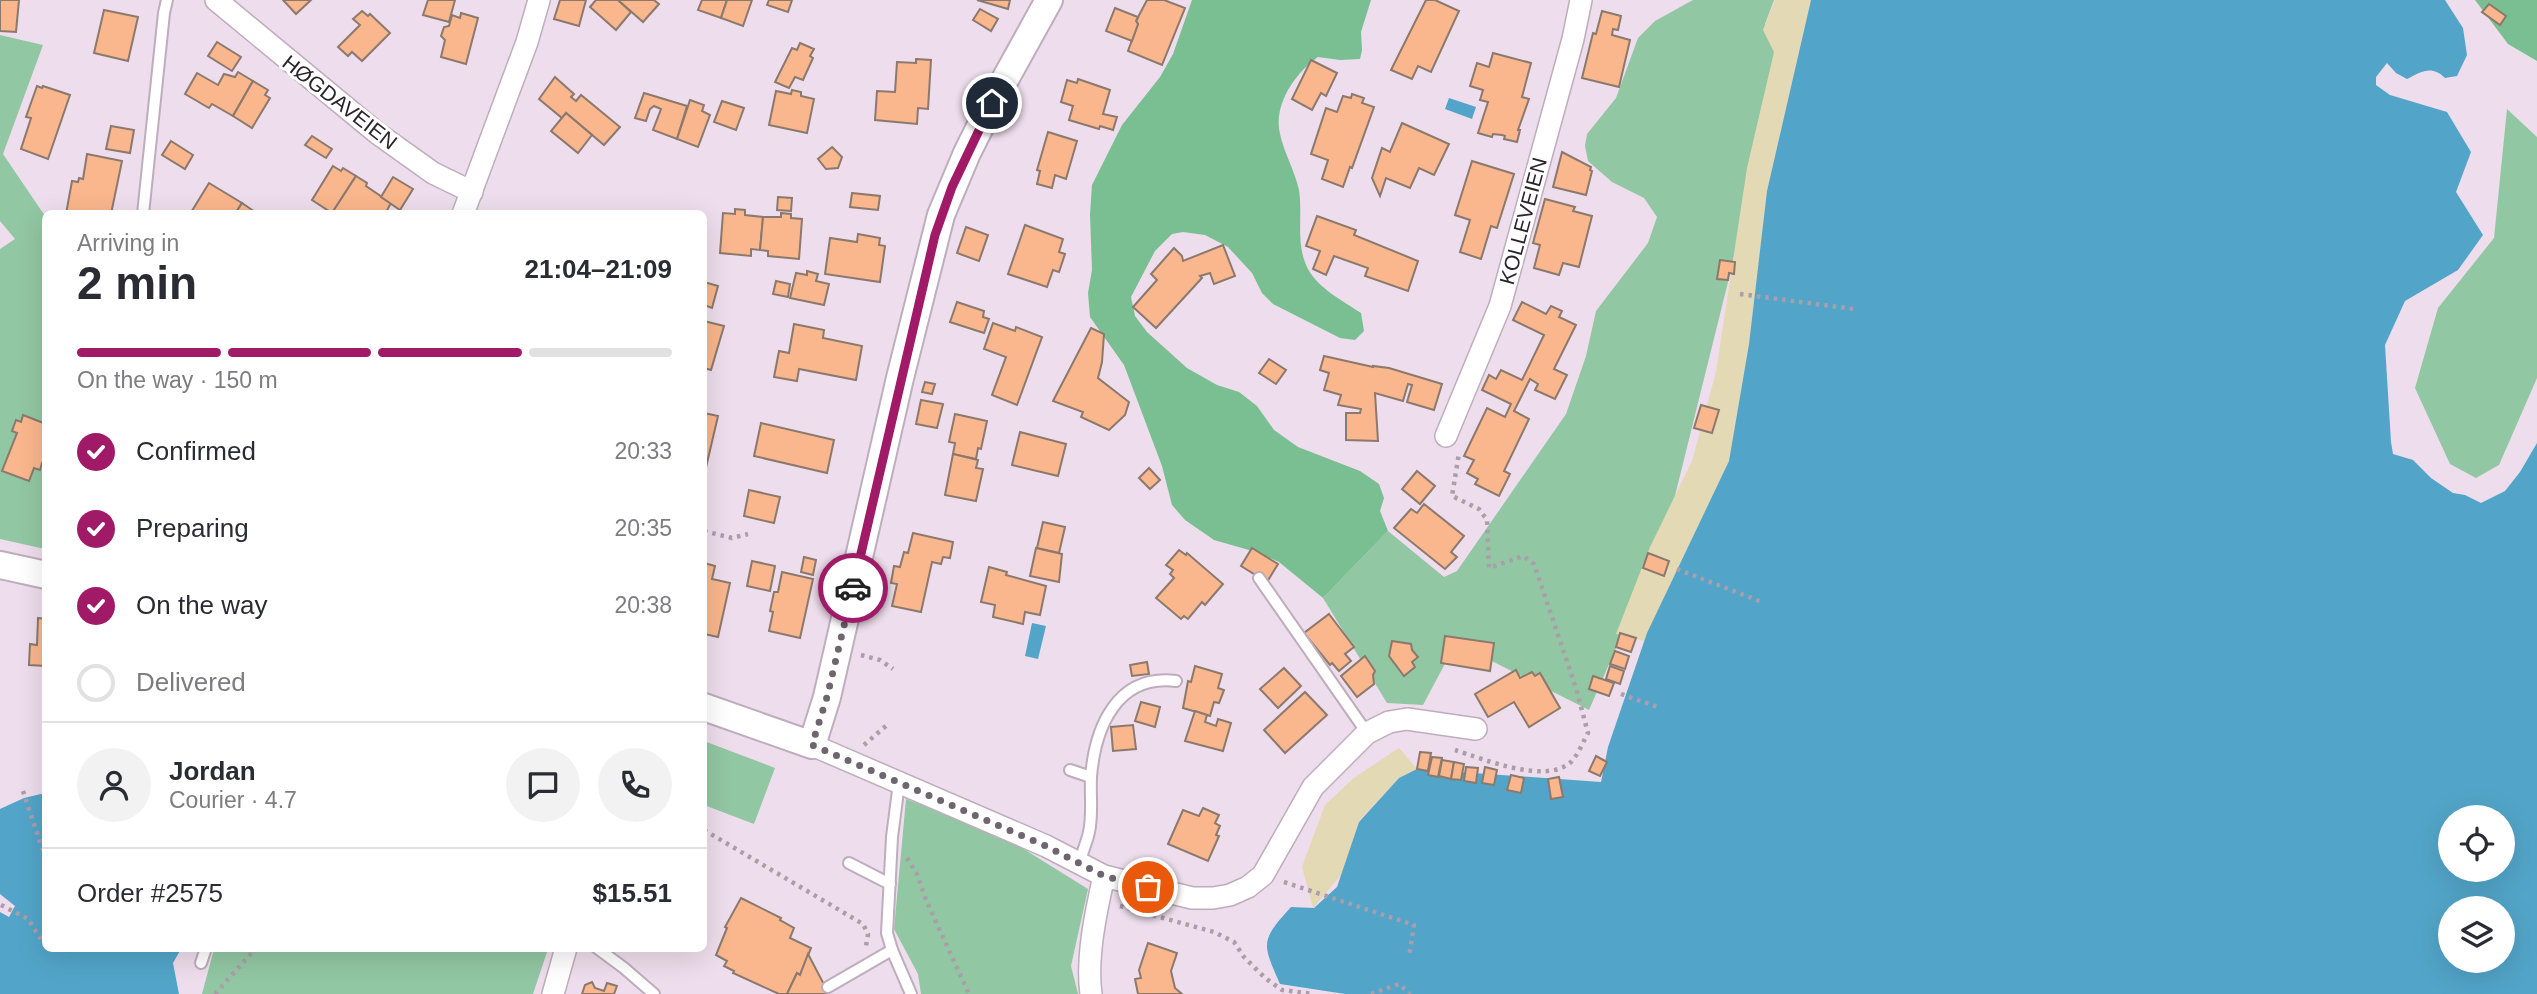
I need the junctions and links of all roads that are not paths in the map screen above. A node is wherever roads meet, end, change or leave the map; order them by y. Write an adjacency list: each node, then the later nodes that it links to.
1 (167, 0): 7 (lane)
2 (216, 0): 6 (street, HØGDAVEIEN)
3 (539, 0): 6 (street)
4 (1049, 0): 17 (street)
5 (1581, 0): 9 (street, KOLLEVEIEN)
6 (472, 192): 8 (street)
7 (142, 210)
8 (465, 210)
9 (1446, 436)
10 (0, 565): 11 (street)
11 (42, 574)
12 (1259, 578): 16 (lane)
13 (1176, 681): 19 (lane)
14 (707, 707): 17 (street)
15 (1476, 729): 16 (street)
16 (1367, 733): 23 (street)
17 (812, 745): 20 (street)
18 (1070, 771): 19 (lane)
19 (1091, 777): 22 (lane)
20 (899, 783): 22 (street); 24 (lane)
21 (849, 863): 24 (lane)
22 (1079, 863): 23 (street)
23 (1104, 876): 34 (street)
24 (890, 884): 25 (lane)
25 (892, 950): 30 (lane); 33 (lane)
26 (205, 952): 29 (lane)
27 (565, 952): 31 (street)
28 (602, 952): 32 (lane)
29 (201, 963)
30 (828, 987)
31 (553, 994)
32 (654, 994)
33 (911, 994)
34 (1091, 994)

